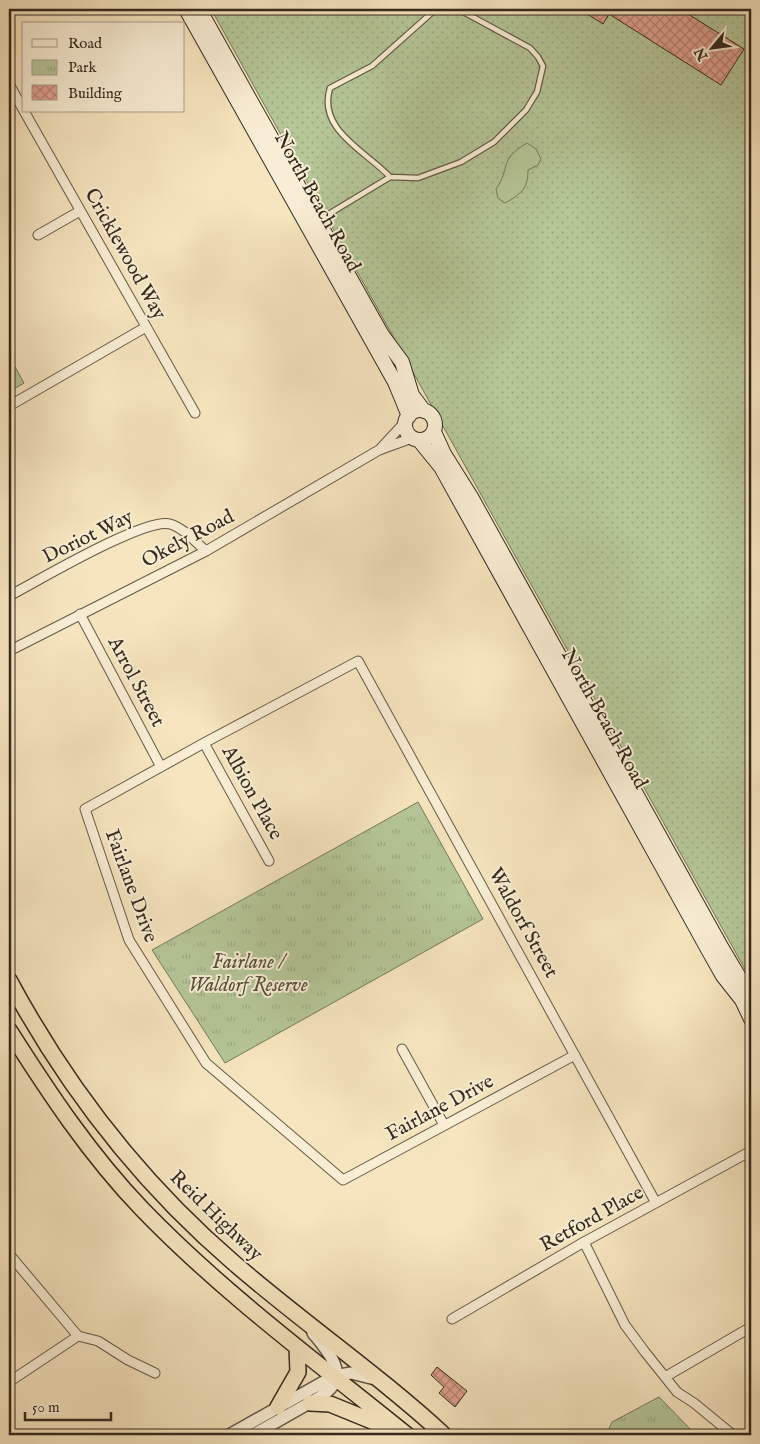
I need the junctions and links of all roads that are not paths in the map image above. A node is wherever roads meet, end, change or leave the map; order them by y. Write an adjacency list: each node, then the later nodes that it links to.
1 (186, 9): 16 (main road, North Beach Road)
2 (200, 9): 10 (main road, North Beach Road)
3 (436, 9): 8 (lane)
4 (458, 9): 8 (lane)
5 (9, 84): 6 (street, Cricklewood Way)
6 (22, 107)
7 (25, 112): 9 (street, Cricklewood Way)
8 (390, 177): 10 (lane)
9 (80, 211): 11 (street); 12 (street, Cricklewood Way)
10 (318, 220): 14 (main road, North Beach Road)
11 (38, 235)
12 (146, 327): 13 (street); 15 (street, Cricklewood Way)
13 (9, 406)
14 (424, 411): 16 (main road); 17 (main road)
15 (195, 413)
16 (408, 418): 18 (main road); 19 (street, Okely Road)
17 (434, 432): 18 (main road); 29 (main road, North Beach Road)
18 (416, 439): 19 (street, Okely Road); 30 (main road, North Beach Road)
19 (379, 450): 20 (street, Okely Road)
20 (206, 552): 21 (street, Doriot Way); 22 (street, Okely Road)
21 (9, 596)
22 (80, 614): 23 (street, Okely Road); 26 (street, Arrol Street)
23 (9, 651)
24 (358, 661): 25 (street, Fairlane Drive); 33 (street, Waldorf Street)
25 (204, 743): 26 (street, Fairlane Drive); 27 (street, Albion Place)
26 (161, 766): 34 (street, Fairlane Drive)
27 (269, 861)
28 (9, 980): 40 (highway, Reid Highway)
29 (751, 997)
30 (751, 1019)
31 (9, 1030): 43 (highway)
32 (402, 1049): 34 (street)
33 (575, 1055): 34 (street, Fairlane Drive); 36 (street, Waldorf Street)
34 (444, 1125)
35 (751, 1151): 36 (street, Retford Place)
36 (656, 1202): 37 (street, Retford Place)
37 (584, 1242): 39 (street, Retford Place); 45 (street)
38 (9, 1254): 42 (street)
39 (452, 1319)
40 (305, 1322): 46 (street); 47 (highway, Reid Highway)
41 (751, 1327): 45 (street)
42 (78, 1336): 44 (street); 48 (street)
43 (297, 1347): 46 (highway); 50 (highway)
44 (155, 1373)
45 (665, 1377): 55 (street)
46 (332, 1378): 47 (street); 49 (street); 50 (street); 53 (highway)
47 (378, 1380): 54 (highway, Reid Highway)
48 (9, 1382)
49 (310, 1403): 52 (street); 53 (highway)
50 (278, 1407): 51 (street)
51 (229, 1435)
52 (253, 1435)
53 (407, 1435)
54 (444, 1435)
55 (734, 1435)

